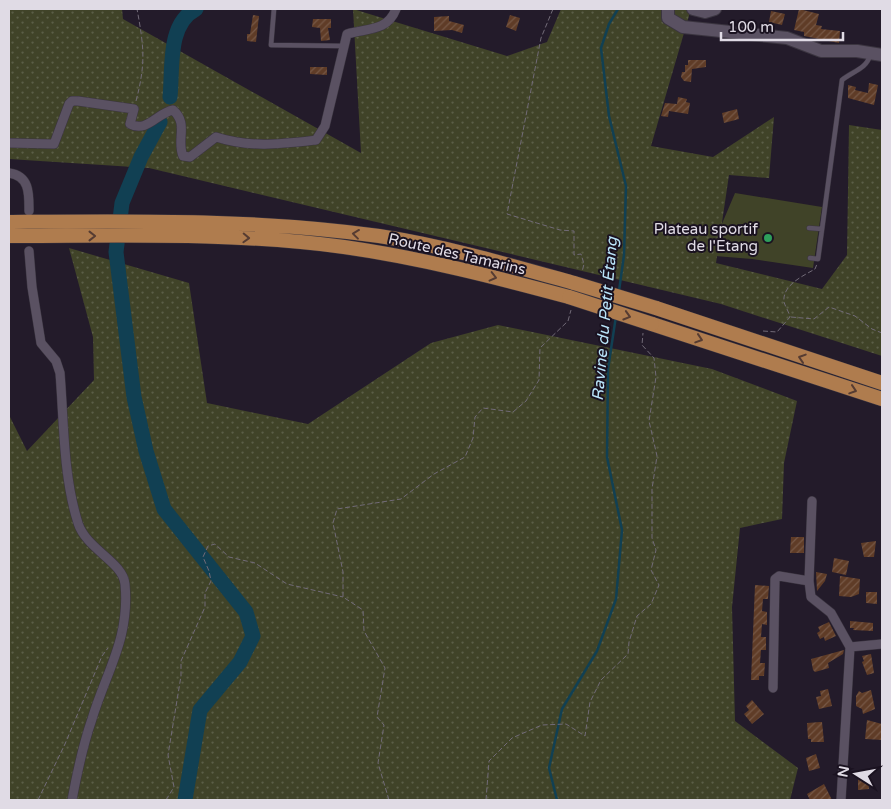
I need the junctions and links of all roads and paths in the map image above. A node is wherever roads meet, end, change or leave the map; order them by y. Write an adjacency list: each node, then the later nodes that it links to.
1 (136, 9): 10 (path)
2 (274, 9): 8 (lane)
3 (396, 9): 8 (street)
4 (553, 9): 22 (path)
5 (666, 9): 9 (main road)
6 (693, 9): 7 (main road)
7 (715, 9)
8 (344, 46): 10 (street)
9 (876, 54): 17 (lane)
10 (134, 109): 11 (street)
11 (9, 143)
12 (9, 173): 13 (street)
13 (29, 211)
14 (9, 222): 16 (highway, Route des Tamarins)
15 (809, 228): 17 (lane)
16 (44, 229): 18 (highway, Route des Tamarins); 22 (highway, Route des Tamarins, one-way to 16); 23 (highway, Route des Tamarins, one-way to 23)
17 (822, 229): 21 (lane)
18 (9, 236)
19 (29, 251): 33 (street)
20 (810, 258): 21 (lane)
21 (818, 259): 24 (path)
22 (578, 278): 28 (highway, Route des Tamarins, one-way to 22, bridge)
23 (571, 300): 25 (highway, Route des Tamarins, one-way to 25, bridge); 32 (path)
24 (790, 317): 26 (path); 27 (path)
25 (649, 324): 29 (highway, Route des Tamarins, one-way to 29); 41 (path)
26 (759, 331)
27 (882, 332)
28 (882, 383)
29 (882, 399)
30 (812, 501): 31 (street)
31 (808, 581): 35 (street); 36 (street)
32 (344, 597): 39 (path); 40 (path)
33 (123, 638): 37 (path); 38 (street)
34 (882, 644): 35 (street)
35 (850, 647): 42 (street)
36 (773, 688)
37 (38, 800)
38 (72, 800)
39 (166, 800)
40 (389, 800)
41 (486, 800)
42 (841, 800)

